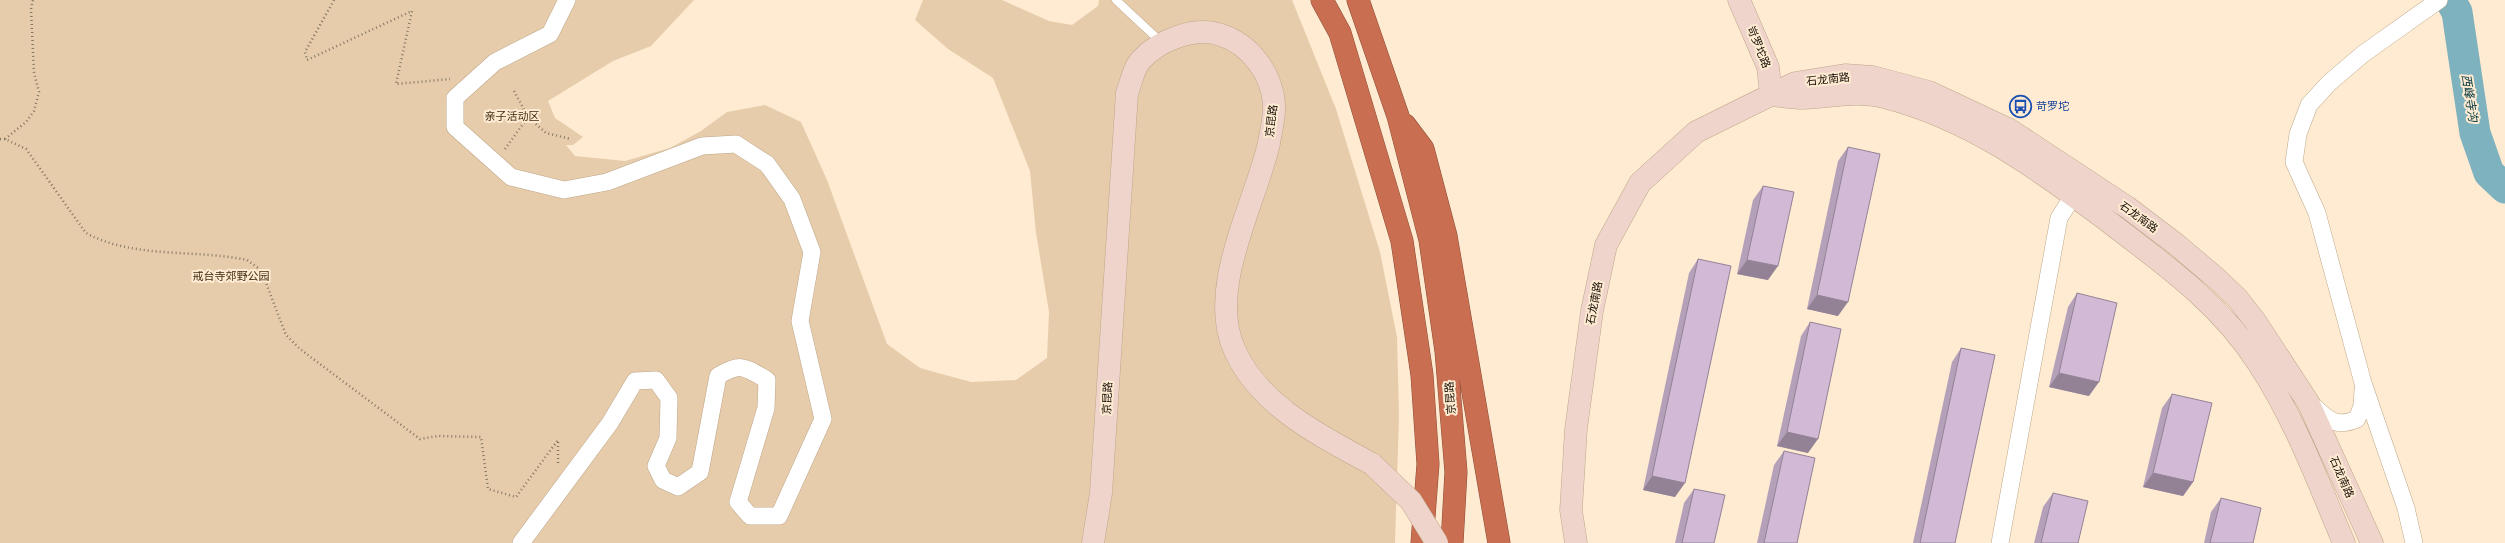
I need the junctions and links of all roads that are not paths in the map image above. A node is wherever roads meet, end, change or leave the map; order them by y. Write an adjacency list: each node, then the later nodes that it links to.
1 (566, 0): 13 (street)
2 (1116, 0): 7 (lane)
3 (1322, 0): 15 (highway)
4 (1358, 0): 9 (highway, 京昆路)
5 (1739, 0): 8 (main road, 岢罗坨路)
6 (2438, 0): 11 (street)
7 (1161, 42): 14 (main road, 京昆路); 16 (main road, 京昆路, bridge)
8 (1771, 95): 10 (main road, 石龙南路); 19 (main road, 石龙南路)
9 (1398, 116): 17 (highway, 京昆路); 18 (highway)
10 (2080, 187): 12 (main road, 石龙南路); 20 (street); 21 (main road, 石龙南路)
11 (2363, 383): 12 (street); 23 (street)
12 (2308, 402): 22 (main road, 石龙南路)
13 (521, 543)
14 (1092, 543)
15 (1422, 543)
16 (1437, 543)
17 (1452, 543)
18 (1499, 543)
19 (1576, 543)
20 (2000, 543)
21 (2344, 543)
22 (2372, 543)
23 (2414, 543)

